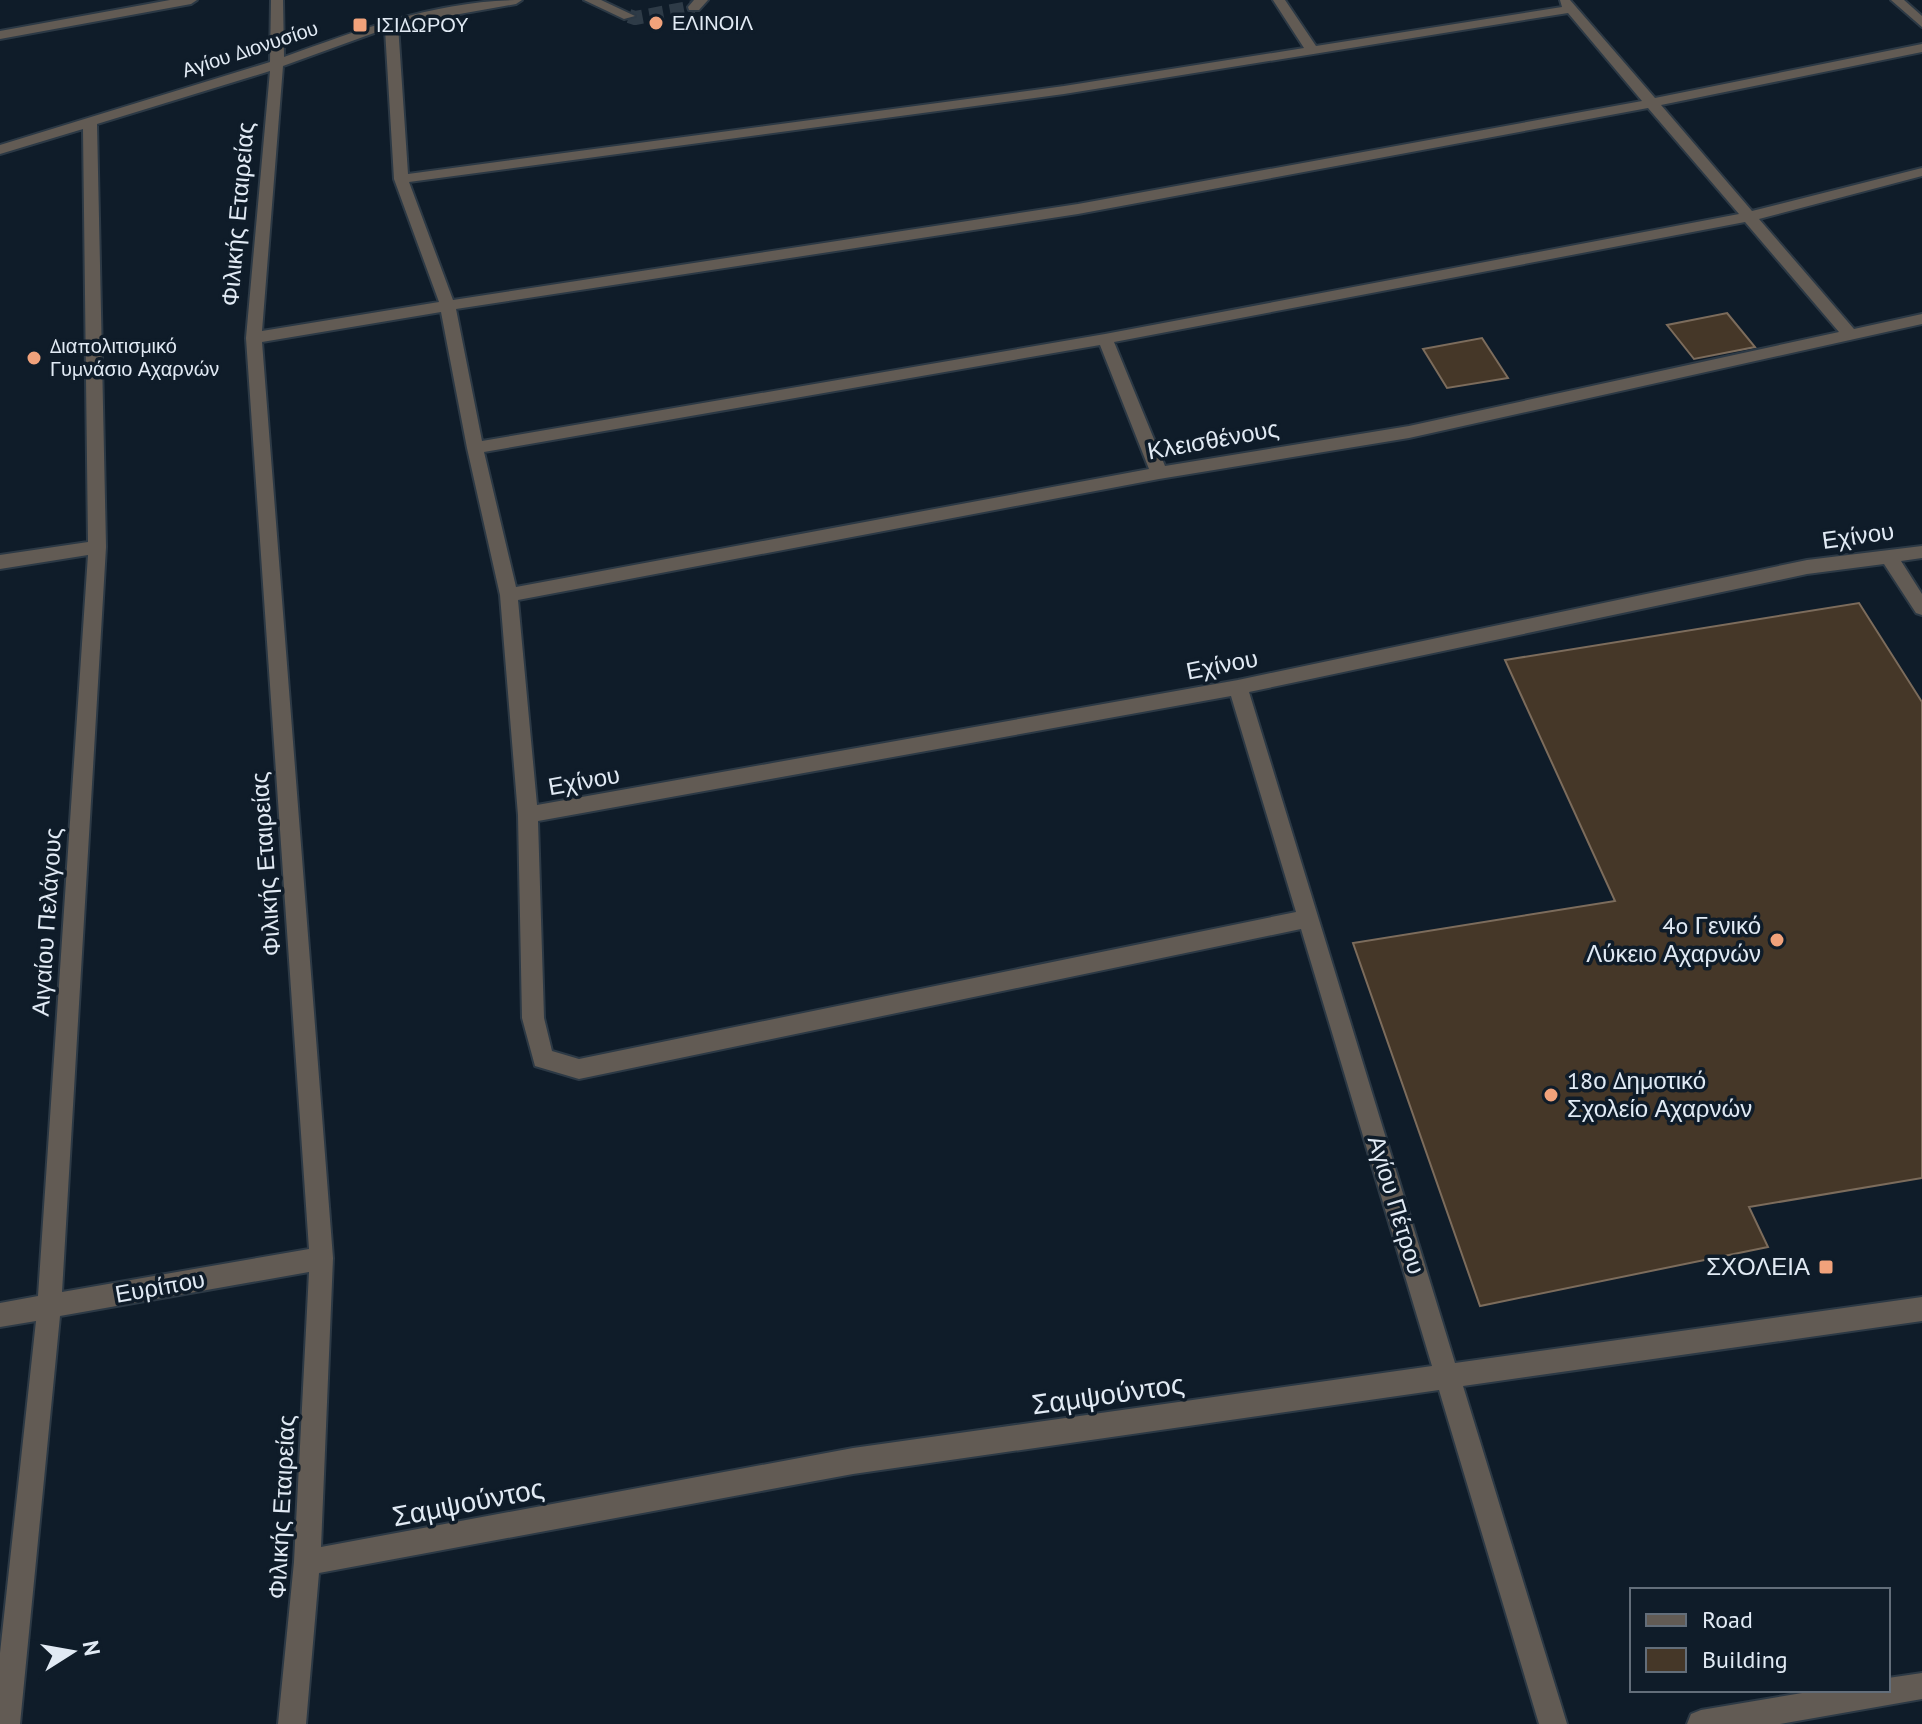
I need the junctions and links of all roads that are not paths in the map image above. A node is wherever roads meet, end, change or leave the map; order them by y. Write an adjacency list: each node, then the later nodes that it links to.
1 (191, 0): 11 (street)
2 (277, 0): 14 (street, Φιλικής Εταιρείας)
3 (516, 0): 9 (street, Αγίου Διονυσίου)
4 (590, 0): 8 (street)
5 (1279, 0): 13 (street)
6 (1897, 0): 10 (street)
7 (1568, 5): 13 (street); 15 (street)
8 (629, 16)
9 (391, 22): 14 (street, Αγίου Διονυσίου); 19 (street)
10 (1922, 23)
11 (0, 35)
12 (1922, 48): 15 (street)
13 (1312, 50): 19 (street)
14 (277, 64): 16 (street, Αγίου Διονυσίου); 24 (street, Φιλικής Εταιρείας)
15 (1652, 104): 20 (street); 21 (street)
16 (90, 120): 17 (street, Αγίου Διονυσίου); 28 (street, Αιγαίου Πελάγους)
17 (0, 150)
18 (1922, 172): 20 (street)
19 (401, 179): 21 (street)
20 (1747, 217): 23 (street); 25 (street)
21 (447, 303): 24 (street); 26 (street)
22 (1922, 319): 23 (street, Κλεισθένους)
23 (1851, 336): 27 (street, Κλεισθένους)
24 (254, 338): 37 (street, Φιλικής Εταιρείας)
25 (1105, 339): 26 (street); 27 (street)
26 (475, 448): 32 (street)
27 (1159, 473): 32 (street, Κλεισθένους)
28 (97, 547): 31 (street); 38 (street, Αιγαίου Πελάγους)
29 (1922, 552): 30 (street, Εχίνου)
30 (1888, 556): 33 (street); 34 (street, Εχίνου)
31 (0, 562)
32 (509, 595): 35 (street)
33 (1922, 608)
34 (1238, 687): 35 (street, Εχίνου); 36 (street, Αγίου Πέτρου)
35 (528, 815): 36 (street)
36 (1308, 919): 41 (street, Αγίου Πέτρου)
37 (321, 1258): 38 (street, Ευρίπου); 42 (street, Φιλικής Εταιρείας)
38 (49, 1306): 40 (street, Ευρίπου); 46 (street, Αιγαίου Πελάγους)
39 (1922, 1309): 41 (street, Σαμψούντος)
40 (0, 1315)
41 (1447, 1376): 42 (street, Σαμψούντος); 48 (street, Αγίου Πέτρου)
42 (307, 1562): 47 (street, Φιλικής Εταιρείας)
43 (1922, 1686): 45 (street)
44 (1887, 1692): 49 (street)
45 (1890, 1692)
46 (6, 1724)
47 (292, 1724)
48 (1553, 1724)
49 (1701, 1724)

